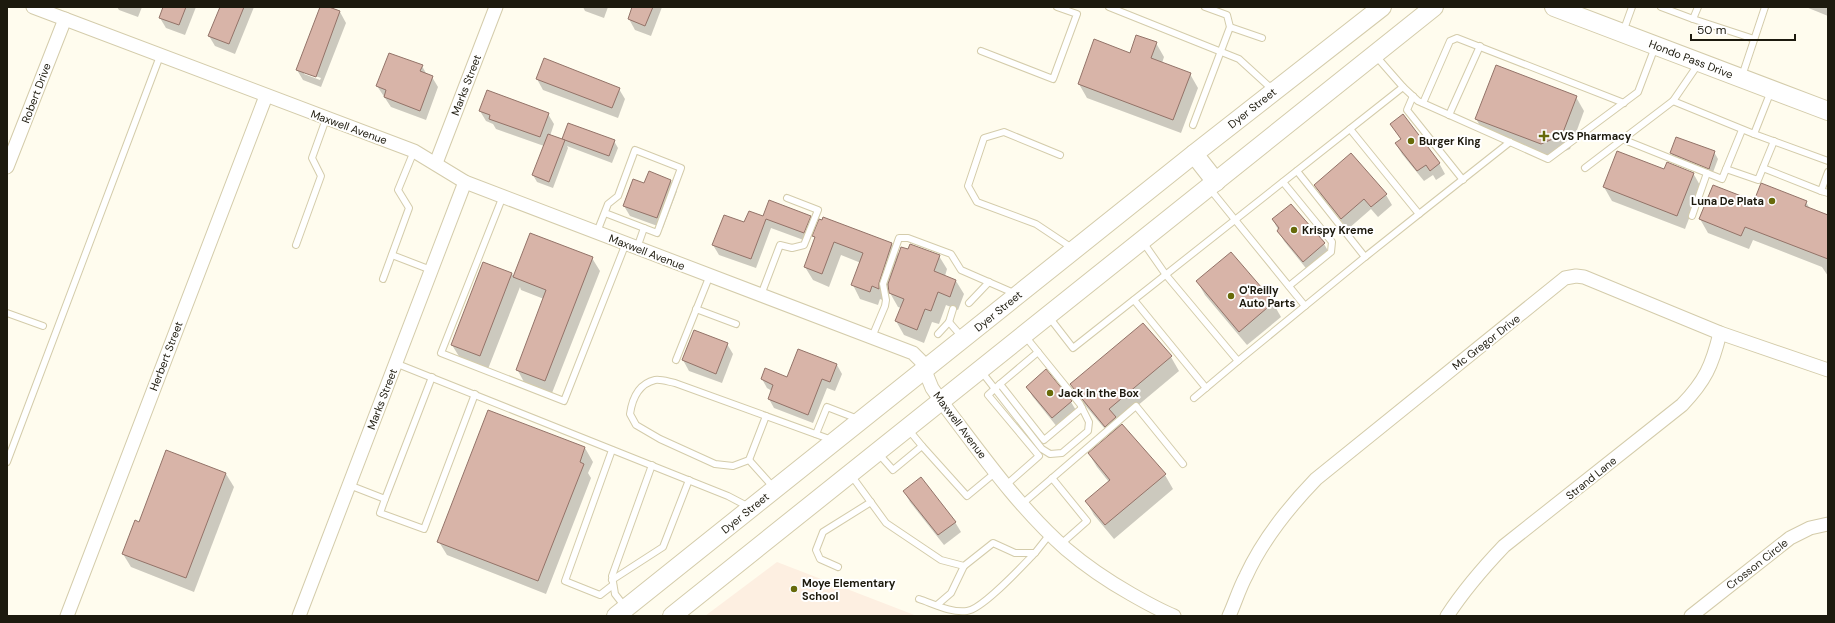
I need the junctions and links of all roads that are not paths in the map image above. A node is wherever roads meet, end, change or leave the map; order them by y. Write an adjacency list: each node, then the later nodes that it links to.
1 (33, 7): 13 (street, Maxwell Avenue)
2 (496, 7): 49 (street, Marks Street)
3 (1057, 7): 21 (lane)
4 (1109, 7): 22 (lane)
5 (1205, 7): 15 (lane)
6 (1382, 7): 29 (main road, Dyer Street)
7 (1434, 7): 23 (main road)
8 (1632, 7): 16 (lane)
9 (1661, 7): 14 (lane)
10 (1698, 7): 14 (lane)
11 (1765, 7): 18 (lane)
12 (1561, 8): 16 (main road, Hondo Pass Drive)
13 (65, 19): 24 (street, Maxwell Avenue); 50 (street, Robert Drive)
14 (1693, 19): 18 (lane)
15 (1230, 27): 17 (lane); 22 (lane)
16 (1622, 33): 20 (main road, Hondo Pass Drive)
17 (1262, 38)
18 (1754, 39): 26 (lane)
19 (1480, 46): 33 (lane); 34 (lane); 36 (lane)
20 (1656, 46): 25 (main road, Hondo Pass Drive); 34 (lane)
21 (981, 51)
22 (1221, 51): 29 (lane); 38 (lane)
23 (1375, 55): 27 (lane); 60 (main road)
24 (160, 56): 30 (street, Maxwell Avenue); 124 (lane)
25 (1700, 62): 26 (main road, Hondo Pass Drive); 32 (lane)
26 (1741, 78): 28 (main road, Hondo Pass Drive)
27 (1403, 87): 31 (lane); 39 (lane)
28 (1772, 89): 35 (main road, Hondo Pass Drive); 41 (lane)
29 (1274, 91): 46 (main road, Dyer Street)
30 (266, 96): 37 (street, Maxwell Avenue); 148 (street, Herbert Street)
31 (1413, 96): 33 (lane); 57 (lane)
32 (1673, 101): 40 (lane); 42 (lane)
33 (1423, 103): 36 (lane)
34 (1624, 103): 44 (lane)
35 (1828, 110)
36 (1449, 115): 44 (lane)
37 (326, 119): 45 (street, Maxwell Avenue); 72 (lane)
38 (1193, 125)
39 (1350, 129): 54 (lane); 66 (lane)
40 (1742, 130): 41 (lane); 53 (lane)
41 (1754, 134): 43 (lane)
42 (1622, 139): 51 (lane); 56 (lane)
43 (1774, 141): 48 (lane); 52 (lane)
44 (1510, 142): 57 (lane)
45 (414, 151): 49 (street, Maxwell Avenue); 75 (lane)
46 (1194, 154): 60 (main road); 74 (main road, Dyer Street)
47 (1060, 155): 74 (lane)
48 (1828, 161)
49 (436, 163): 58 (street, Maxwell Avenue)
50 (7, 167)
51 (1585, 168)
52 (1763, 168): 53 (lane); 61 (lane)
53 (1726, 169): 56 (lane)
54 (1297, 171): 59 (lane); 76 (lane)
55 (1828, 172): 61 (lane)
56 (1707, 173): 67 (lane)
57 (1463, 180): 66 (lane)
58 (466, 182): 63 (street, Maxwell Avenue); 77 (street, Marks Street)
59 (1283, 182): 68 (lane); 82 (lane)
60 (1213, 185): 68 (lane); 71 (main road)
61 (1821, 191): 62 (lane)
62 (1828, 193)
63 (502, 196): 70 (street, Maxwell Avenue); 73 (lane)
64 (787, 198): 83 (lane)
65 (604, 212): 69 (lane); 69 (lane); 70 (lane)
66 (1420, 214): 76 (lane)
67 (1692, 216)
68 (1236, 220): 79 (lane); 82 (lane)
69 (644, 228): 73 (lane)
70 (597, 232): 73 (street, Maxwell Avenue)
71 (1142, 241): 79 (lane); 91 (main road)
72 (296, 245)
73 (631, 245): 78 (street, Maxwell Avenue)
74 (1075, 250): 84 (main road, Dyer Street)
75 (392, 255): 77 (lane); 80 (lane)
76 (1365, 257): 87 (lane)
77 (431, 270): 103 (street, Marks Street)
78 (710, 275): 83 (street, Maxwell Avenue); 88 (lane)
79 (1166, 275): 85 (lane); 102 (lane)
80 (383, 279)
81 (989, 282): 84 (lane); 86 (lane); 98 (lane)
82 (1289, 286): 87 (lane)
83 (761, 295): 98 (street, Maxwell Avenue)
84 (1018, 295): 99 (main road, Dyer Street)
85 (1134, 300): 91 (lane); 109 (lane)
86 (969, 303)
87 (1305, 306): 102 (lane)
88 (696, 309): 93 (lane); 101 (lane)
89 (953, 309): 92 (lane)
90 (7, 313): 94 (lane)
91 (1048, 316): 97 (main road)
92 (949, 322): 96 (lane); 99 (lane)
93 (736, 324)
94 (43, 326)
95 (1720, 333): 106 (street, Mc Gregor Drive); 152 (street, Mc Gregor Drive); 153 (street, Strand Lane)
96 (938, 334)
97 (1024, 335): 100 (lane); 105 (main road)
98 (872, 337): 104 (street, Maxwell Avenue)
99 (963, 338): 104 (main road, Dyer Street)
100 (1038, 352): 108 (lane); 114 (lane)
101 (676, 360)
102 (1238, 360): 109 (lane)
103 (396, 363): 107 (lane); 131 (street, Marks Street)
104 (926, 369): 113 (street, Maxwell Avenue); 116 (main road, Dyer Street)
105 (980, 370): 110 (lane); 113 (main road)
106 (1828, 370)
107 (432, 377): 111 (lane); 134 (lane)
108 (1000, 384): 110 (lane); 114 (lane)
109 (1206, 388): 112 (lane)
110 (995, 389): 114 (lane); 132 (lane)
111 (475, 394): 121 (lane); 134 (lane)
112 (1194, 398)
113 (941, 401): 117 (main road); 127 (street, Maxwell Avenue)
114 (1082, 408)
115 (766, 416): 118 (lane); 123 (lane); 123 (lane)
116 (861, 420): 118 (lane); 119 (main road, Dyer Street)
117 (907, 428): 120 (lane); 122 (main road)
118 (816, 434): 119 (lane)
119 (835, 441): 133 (main road, Dyer Street)
120 (922, 446): 122 (lane); 127 (lane)
121 (612, 450): 126 (lane); 144 (lane)
122 (877, 452): 128 (main road)
123 (749, 460): 133 (lane)
124 (7, 462)
125 (1183, 464): 129 (lane)
126 (652, 465): 130 (lane); 144 (lane)
127 (996, 472): 132 (street, Maxwell Avenue)
128 (850, 474): 135 (lane); 150 (main road)
129 (1052, 478): 136 (lane); 140 (lane)
130 (689, 480): 137 (lane); 144 (lane)
131 (349, 485): 134 (lane); 149 (street, Marks Street)
132 (1006, 485): 136 (street, Maxwell Avenue)
133 (775, 489): 137 (main road, Dyer Street)
134 (385, 499)
135 (870, 502): 142 (lane); 143 (lane)
136 (1022, 504): 139 (street, Maxwell Avenue)
137 (751, 508): 147 (main road, Dyer Street)
138 (1828, 524): 154 (street, Crosson Circle)
139 (1051, 533): 140 (street, Maxwell Avenue); 141 (lane)
140 (1061, 544): 151 (street, Maxwell Avenue)
141 (1035, 553): 142 (lane); 146 (lane)
142 (964, 566): 146 (lane)
143 (838, 567)
144 (612, 582): 147 (lane)
145 (919, 600): 146 (lane)
146 (937, 605)
147 (620, 613)
148 (67, 616)
149 (299, 616)
150 (672, 616)
151 (1174, 616)
152 (1229, 616)
153 (1447, 616)
154 (1691, 616)

